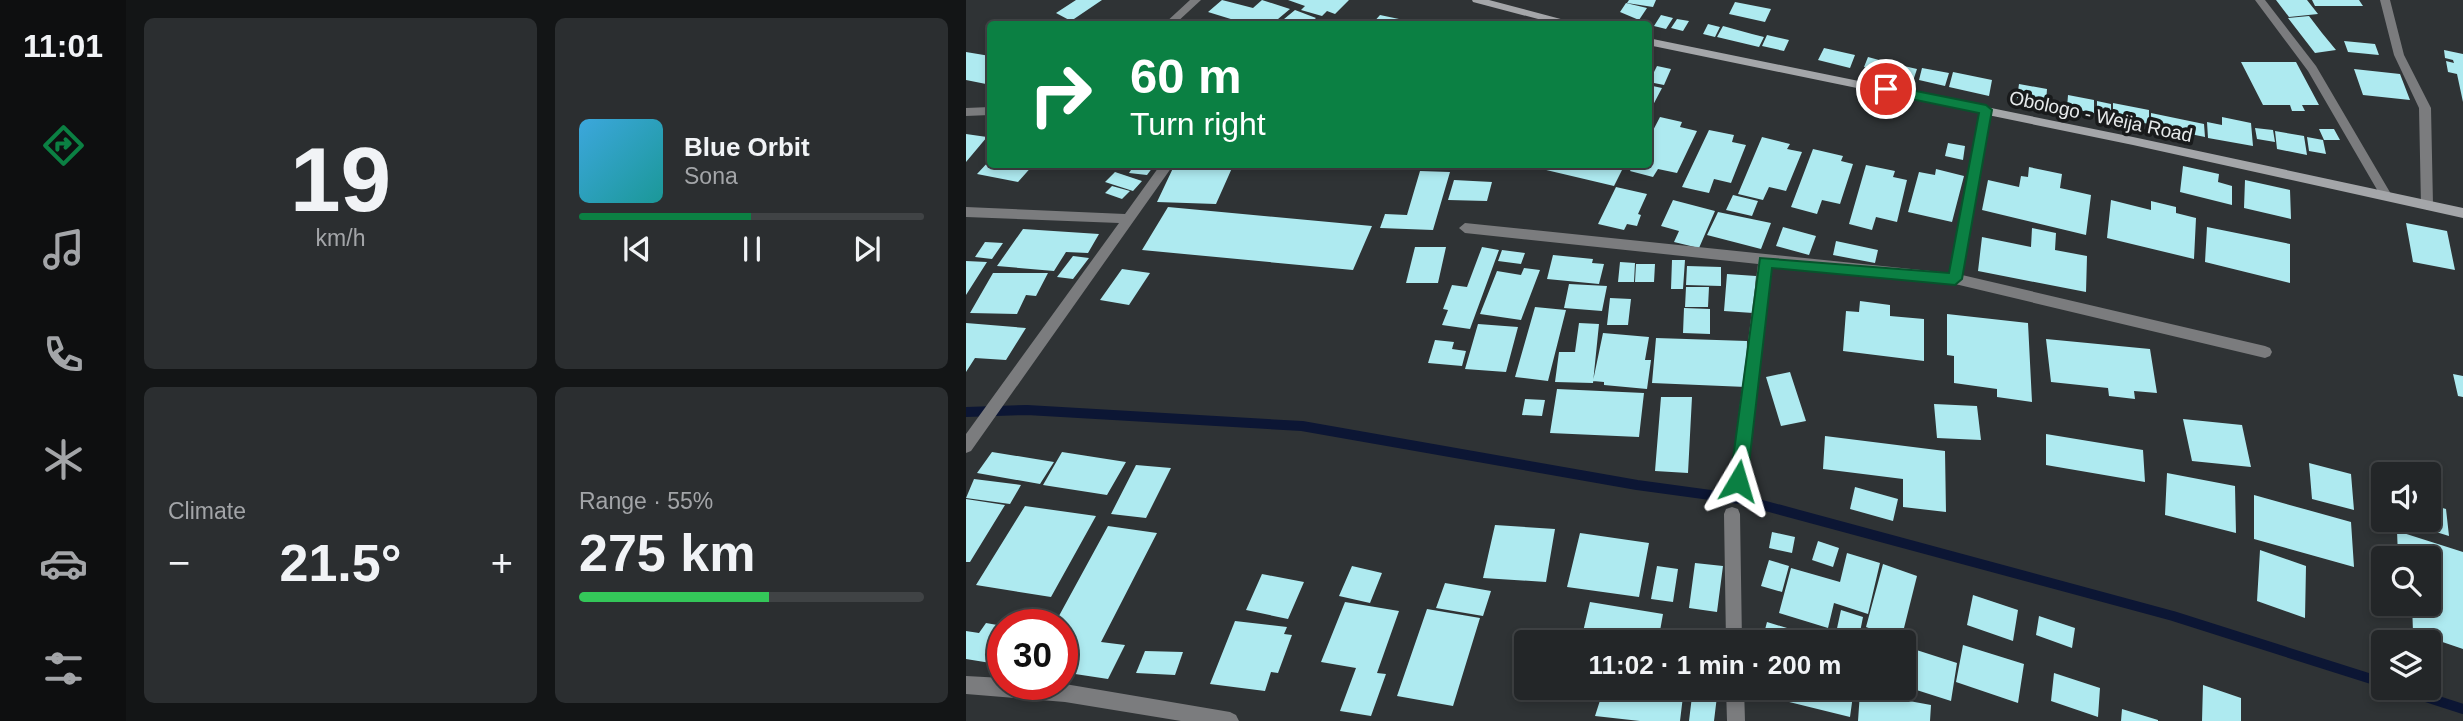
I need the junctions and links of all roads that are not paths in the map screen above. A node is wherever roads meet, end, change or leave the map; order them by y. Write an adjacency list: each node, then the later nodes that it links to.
1 (1196, 0): 5 (street)
2 (1477, 0): 6 (street)
3 (2260, 0): 12 (street)
4 (2385, 0): 13 (street)
5 (1173, 21)
6 (1557, 21)
7 (1652, 42): 8 (street, Obologo - Weija Road)
8 (1986, 110): 12 (street, Obologo - Weija Road); 19 (street)
9 (987, 111): 10 (street)
10 (966, 112)
11 (1165, 168): 16 (street)
12 (2387, 197): 13 (street, Obologo - Weija Road)
13 (2427, 205): 15 (street, Obologo - Weija Road)
14 (966, 212): 16 (street)
15 (2463, 213)
16 (1130, 219): 21 (street)
17 (1465, 228): 18 (street)
18 (1765, 262): 19 (street); 22 (street)
19 (1955, 279): 20 (street)
20 (2265, 352)
21 (970, 441)
22 (1738, 481)
23 (1732, 514): 24 (street)
24 (1734, 630)
25 (966, 685): 27 (street)
26 (1735, 700): 28 (street)
27 (1228, 721)
28 (1736, 721)

